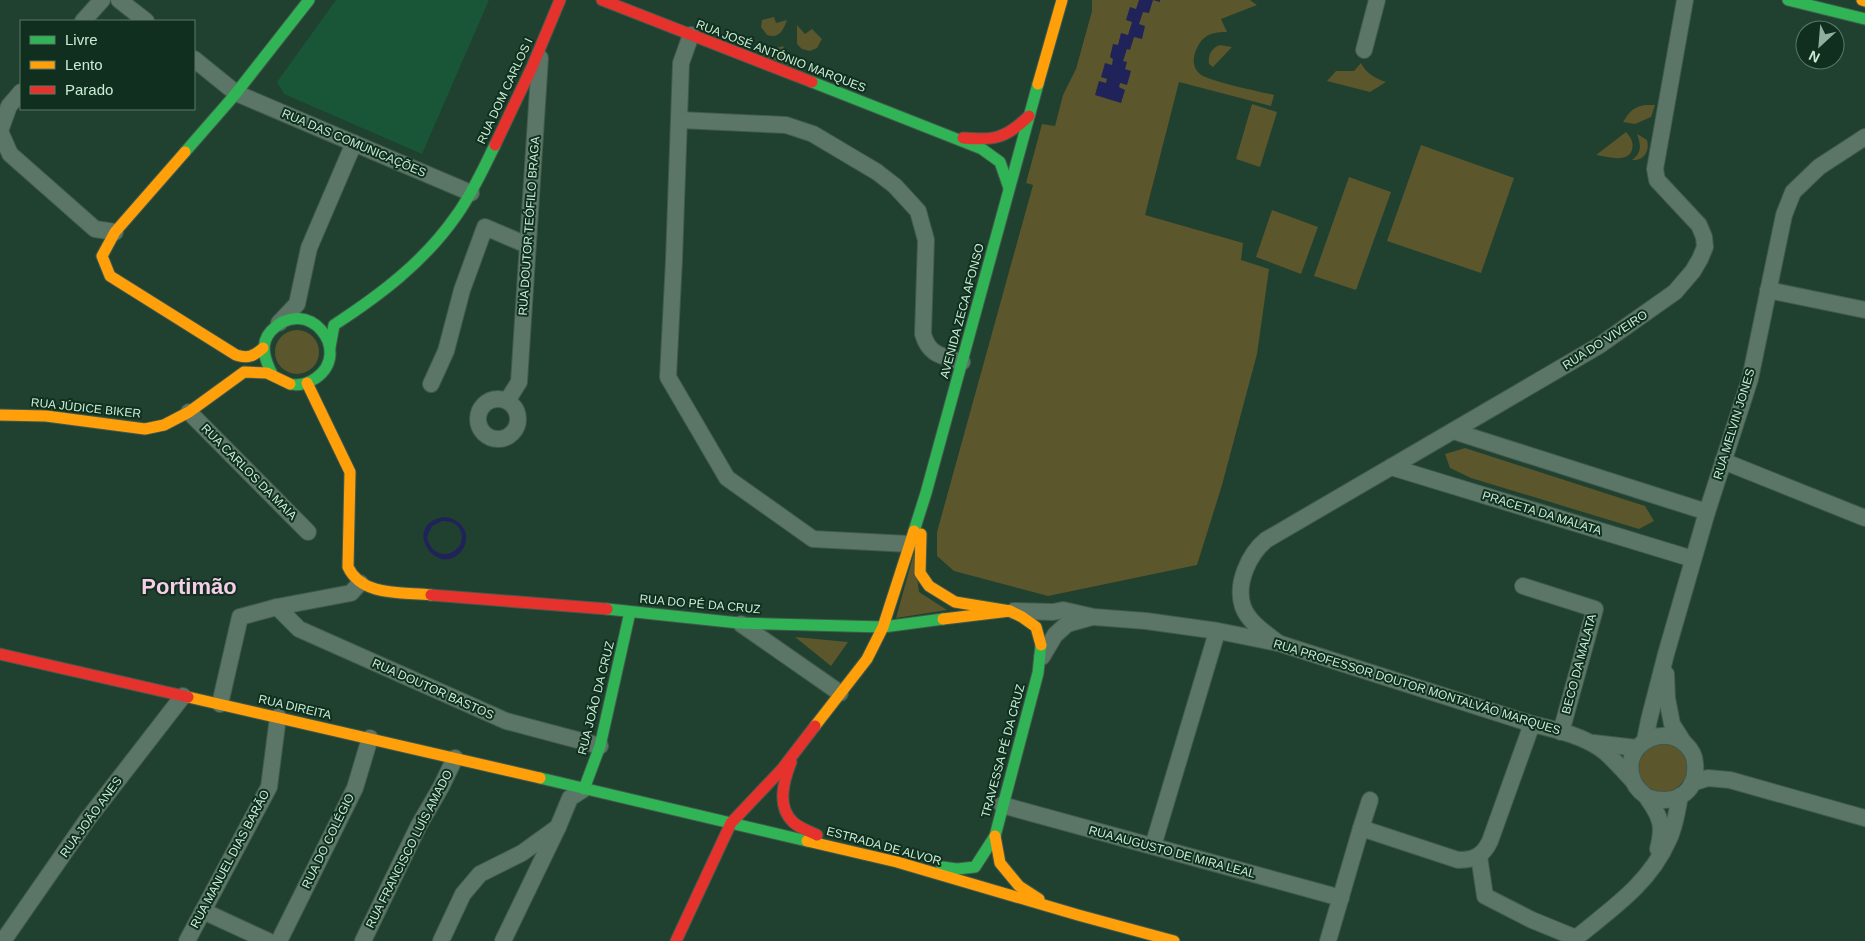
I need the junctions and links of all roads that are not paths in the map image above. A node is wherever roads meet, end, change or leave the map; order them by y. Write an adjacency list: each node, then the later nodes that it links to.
1 (102, 0): 11 (street)
2 (119, 0): 12 (street)
3 (560, 0): 14 (street, RUA DOM CARLOS I)
4 (602, 0): 13 (street, RUA JOSÉ ANTÓNIO MARQUES)
5 (1062, 0): 20 (street, AVENIDA ZECA AFONSO)
6 (1378, 0): 15 (street)
7 (1685, 0): 41 (street, RUA DO VIVEIRO)
8 (1788, 0): 10 (street)
9 (307, 3): 18 (street)
10 (1865, 19)
11 (84, 20)
12 (145, 20)
13 (691, 35): 21 (street); 22 (street, RUA JOSÉ ANTÓNIO MARQUES)
14 (541, 48): 26 (street, RUA DOM CARLOS I); 28 (street, RUA DOUTOR TEÓFILO BRAGA)
15 (1364, 50)
16 (195, 60): 18 (street, RUA DAS COMUNICAÇÕES)
17 (20, 93): 19 (street)
18 (236, 93): 24 (street, RUA DAS COMUNICAÇÕES); 27 (street)
19 (5, 108): 27 (street)
20 (1029, 116): 22 (street, RUA JOSÉ ANTÓNIO MARQUES); 25 (street, AVENIDA ZECA AFONSO)
21 (680, 120): 34 (street); 48 (street)
22 (951, 137): 25 (street, RUA JOSÉ ANTÓNIO MARQUES)
23 (1865, 137): 29 (street, RUA MELVIN JONES)
24 (354, 143): 26 (street, RUA DAS COMUNICAÇÕES); 31 (street)
25 (1009, 188): 34 (street, AVENIDA ZECA AFONSO)
26 (471, 193): 32 (street, RUA DOM CARLOS I)
27 (115, 232): 33 (street)
28 (528, 244): 37 (street); 38 (street, RUA DOUTOR TEÓFILO BRAGA)
29 (1768, 290): 30 (street); 42 (street, RUA MELVIN JONES)
30 (1865, 310)
31 (277, 324): 32 (street); 33 (street)
32 (330, 347): 36 (street)
33 (264, 348): 35 (street)
34 (962, 362): 44 (street, AVENIDA ZECA AFONSO)
35 (272, 374): 36 (street); 39 (street, RUA JÚDICE BIKER)
36 (307, 383): 50 (street)
37 (431, 384)
38 (507, 401)
39 (189, 412): 40 (street, RUA JÚDICE BIKER); 47 (street, RUA CARLOS DA MAIA)
40 (0, 415)
41 (1453, 431): 43 (street, RUA DO VIVEIRO); 45 (street)
42 (1722, 461): 45 (street, RUA MELVIN JONES); 46 (street)
43 (1391, 468): 49 (street, PRACETA DA MALATA); 59 (street, RUA DO VIVEIRO)
44 (926, 493): 48 (street, AVENIDA ZECA AFONSO); 53 (street)
45 (1707, 512): 49 (street, RUA MELVIN JONES)
46 (1865, 518)
47 (308, 532)
48 (909, 544): 57 (street, AVENIDA ZECA AFONSO)
49 (1693, 559): 61 (street, RUA MELVIN JONES)
50 (360, 583): 52 (street); 54 (street, RUA DO PÉ DA CRUZ)
51 (1524, 586): 68 (street, BECO DA MALATA)
52 (277, 607): 65 (street); 72 (street, RUA DOUTOR BASTOS)
53 (1010, 611): 55 (street, RUA PROFESSOR DOUTOR MONTALVÃO MARQUES); 57 (street, RUA DO PÉ DA CRUZ); 62 (street, TRAVESSA PÉ DA CRUZ)
54 (630, 612): 56 (street, RUA DO PÉ DA CRUZ); 72 (street, RUA JOÃO DA CRUZ)
55 (1094, 616): 58 (street, RUA PROFESSOR DOUTOR MONTALVÃO MARQUES); 62 (street)
56 (739, 622): 57 (street, RUA DO PÉ DA CRUZ); 63 (street)
57 (883, 628): 63 (street, AVENIDA ZECA AFONSO)
58 (1217, 632): 59 (street, RUA PROFESSOR DOUTOR MONTALVÃO MARQUES); 89 (street)
59 (1278, 643): 67 (street, RUA PROFESSOR DOUTOR MONTALVÃO MARQUES)
60 (0, 654): 64 (street, RUA DIREITA)
61 (1666, 654): 71 (street, RUA MELVIN JONES); 73 (street)
62 (1038, 673): 83 (street, TRAVESSA PÉ DA CRUZ)
63 (840, 693): 74 (street, AVENIDA ZECA AFONSO)
64 (183, 696): 65 (street, RUA DIREITA); 98 (street, RUA JOÃO ANES)
65 (220, 704): 66 (street, RUA DIREITA)
66 (278, 717): 69 (street, RUA DIREITA); 95 (street, RUA MANUEL DIAS BARÃO)
67 (1532, 724): 68 (street, RUA PROFESSOR DOUTOR MONTALVÃO MARQUES); 91 (street)
68 (1561, 732): 70 (street, RUA PROFESSOR DOUTOR MONTALVÃO MARQUES)
69 (370, 738): 75 (street, RUA DIREITA); 101 (street, RUA DO COLÉGIO)
70 (1586, 741): 71 (street, RUA PROFESSOR DOUTOR MONTALVÃO MARQUES); 77 (street, RUA PROFESSOR DOUTOR MONTALVÃO MARQUES)
71 (1641, 744): 73 (street); 77 (street)
72 (600, 746): 79 (street, RUA JOÃO DA CRUZ)
73 (1687, 746): 76 (street); 78 (street)
74 (794, 754): 85 (street); 90 (street)
75 (455, 758): 79 (street, RUA DIREITA); 102 (street, RUA FRANCISCO LUÍS AMADO)
76 (1730, 780): 78 (street); 84 (street)
77 (1633, 781): 81 (street)
78 (1692, 783): 80 (street)
79 (584, 788): 85 (street, ESTRADA DE ALVOR); 86 (street)
80 (1680, 796): 81 (street); 93 (street)
81 (1647, 797): 93 (street)
82 (1370, 800): 87 (street)
83 (1002, 805): 88 (street, TRAVESSA PÉ DA CRUZ); 89 (street, RUA AUGUSTO DE MIRA LEAL)
84 (1865, 818)
85 (731, 823): 90 (street, ESTRADA DE ALVOR); 105 (street)
86 (558, 827): 103 (street); 104 (street)
87 (1361, 828): 91 (street); 94 (street)
88 (994, 836): 92 (street); 96 (street)
89 (1153, 846): 94 (street, RUA AUGUSTO DE MIRA LEAL)
90 (842, 848): 92 (street, ESTRADA DE ALVOR)
91 (1479, 856): 97 (street)
92 (897, 862): 96 (street, ESTRADA DE ALVOR)
93 (1652, 871): 97 (street)
94 (1341, 898): 107 (street)
95 (203, 911): 99 (street, RUA MANUEL DIAS BARÃO); 100 (street)
96 (1078, 915): 106 (street, ESTRADA DE ALVOR)
97 (1579, 940)
98 (3, 941)
99 (186, 941)
100 (268, 941)
101 (279, 941)
102 (363, 941)
103 (441, 941)
104 (503, 941)
105 (676, 941)
106 (1174, 941)
107 (1328, 941)

